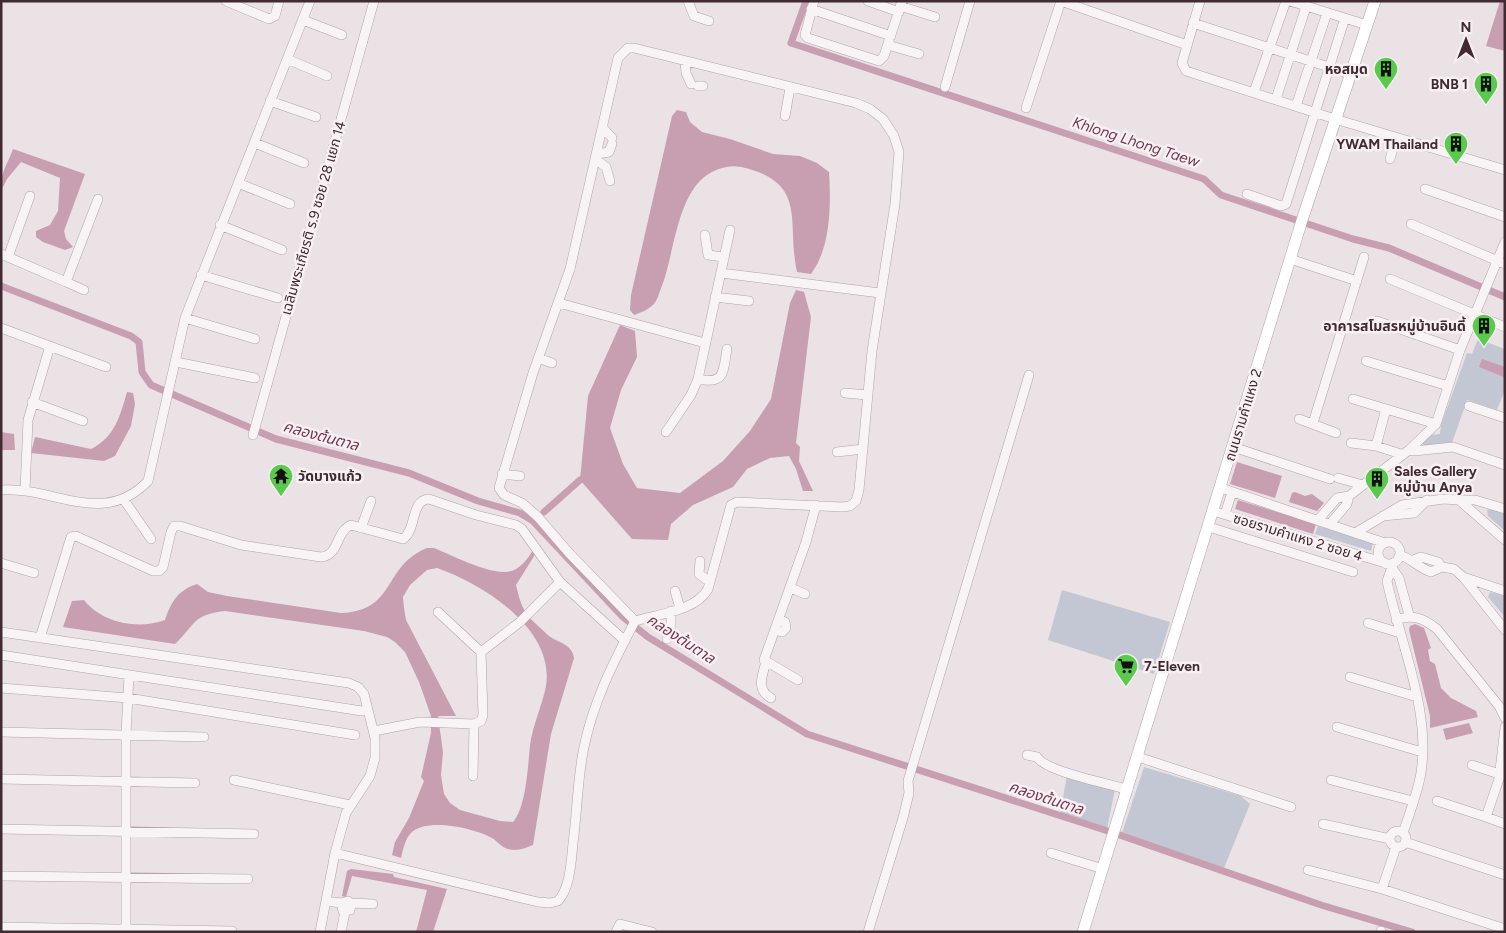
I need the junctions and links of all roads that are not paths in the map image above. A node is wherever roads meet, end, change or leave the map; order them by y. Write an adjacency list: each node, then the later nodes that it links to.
1 (226, 1): 2 (street)
2 (279, 1)
3 (310, 1): 19 (street)
4 (374, 1): 116 (street, เฉลิมพระเกียรติ ร.9 ซอย 28 แยก 14)
5 (688, 1): 20 (street)
6 (868, 1): 14 (street)
7 (970, 1): 36 (street)
8 (1061, 1): 25 (street); 42 (street)
9 (1200, 1): 21 (street)
10 (1286, 1): 26 (street)
11 (1290, 1): 15 (street)
12 (1376, 1): 22 (main road, ถนนรามคำแหง 2)
13 (812, 5): 24 (street); 24 (street)
14 (900, 6): 17 (street); 24 (street)
15 (1306, 6): 16 (street); 28 (street)
16 (1327, 13): 18 (street); 31 (street)
17 (936, 17)
18 (1345, 18): 22 (street); 32 (street)
19 (303, 20): 23 (street); 29 (street)
20 (709, 21)
21 (1192, 23): 25 (street); 26 (street)
22 (1367, 25): 33 (main road, ถนนรามคำแหง 2)
23 (342, 35)
24 (889, 40): 27 (street)
25 (1187, 44): 38 (street)
26 (1270, 48): 28 (street); 38 (street)
27 (919, 54)
28 (1291, 54): 31 (street); 39 (street)
29 (287, 59): 34 (street); 40 (street)
30 (685, 61): 35 (street); 37 (street); 47 (street)
31 (1310, 61): 32 (street); 41 (street)
32 (1330, 66): 33 (street); 43 (street)
33 (1350, 74): 46 (main road, ถนนรามคำแหง 2)
34 (327, 76)
35 (698, 85)
36 (945, 87)
37 (790, 88): 44 (street); 79 (street)
38 (1254, 92): 39 (street)
39 (1276, 99): 41 (street)
40 (270, 100): 45 (street); 49 (street)
41 (1296, 106): 43 (street)
42 (1026, 108)
43 (1316, 113): 46 (street); 57 (street)
44 (785, 116)
45 (316, 117)
46 (1335, 119): 48 (street); 71 (main road, ถนนรามคำแหง 2)
47 (602, 128): 50 (street); 50 (street)
48 (1396, 138): 51 (street); 53 (street)
49 (255, 143): 52 (street); 55 (street)
50 (596, 157): 54 (street); 83 (street)
51 (1390, 159)
52 (304, 163)
53 (1505, 170)
54 (610, 181)
55 (238, 183): 60 (street); 63 (street)
56 (1425, 189): 61 (street)
57 (1247, 194)
58 (30, 196): 68 (street)
59 (98, 199): 77 (street)
60 (290, 204)
61 (1505, 217)
62 (1411, 224): 72 (street)
63 (220, 225): 67 (street); 74 (street)
64 (730, 230): 69 (street)
65 (705, 234): 69 (street)
66 (1505, 242): 72 (street)
67 (282, 250)
68 (4, 255): 77 (street)
69 (724, 257): 73 (street)
70 (1364, 257): 76 (street)
71 (1290, 259): 76 (street); 119 (main road, ถนนรามคำแหง 2)
72 (1501, 262): 84 (street)
73 (721, 273): 79 (street); 81 (street)
74 (201, 275): 80 (street); 85 (street)
75 (1390, 279): 84 (street)
76 (1357, 281): 112 (street)
77 (66, 282): 78 (street)
78 (84, 290)
79 (880, 293): 104 (street)
80 (278, 298)
81 (715, 298): 82 (street); 90 (street)
82 (749, 301)
83 (559, 303): 90 (street); 94 (street)
84 (1475, 314): 87 (street); 93 (street)
85 (185, 318): 89 (street); 96 (street)
86 (1377, 321): 93 (street)
87 (1505, 327)
88 (1, 328): 91 (street)
89 (255, 339)
90 (704, 343): 101 (street)
91 (50, 346): 98 (street); 106 (street)
92 (727, 349): 101 (street)
93 (1460, 350): 102 (street)
94 (538, 358): 97 (street); 124 (street)
95 (1366, 361): 102 (street)
96 (176, 362): 100 (street); 131 (street)
97 (552, 363)
98 (106, 367)
99 (1029, 375): 235 (street)
100 (256, 378)
101 (698, 379): 114 (street)
102 (1448, 386): 113 (street)
103 (845, 393): 104 (street)
104 (868, 395): 120 (street)
105 (1353, 400): 108 (street)
106 (32, 402): 111 (street); 129 (street)
107 (1469, 406): 109 (street)
108 (1386, 409): 113 (street); 118 (street)
109 (1505, 418)
110 (1299, 419): 112 (street)
111 (83, 421)
112 (1313, 424): 115 (street)
113 (1436, 424): 122 (street)
114 (666, 432)
115 (1336, 433)
116 (252, 435)
117 (1351, 443): 118 (street)
118 (1376, 446): 122 (street)
119 (1234, 447): 126 (street); 128 (main road, ถนนรามคำแหง 2)
120 (862, 449): 121 (street); 134 (street)
121 (837, 452)
122 (1405, 452): 123 (street); 126 (street)
123 (1505, 464)
124 (502, 474): 125 (street); 163 (street)
125 (520, 476)
126 (1363, 485): 130 (street)
127 (1, 490): 129 (street)
128 (1226, 490): 136 (main road, ถนนรามคำแหง 2); 137 (street, ซอยรามคำแหง 2 ซอย 4)
129 (24, 491): 131 (street)
130 (1348, 496): 137 (street); 138 (street)
131 (124, 500): 142 (street)
132 (371, 500): 140 (street)
133 (1459, 500): 135 (street); 141 (street); 143 (street)
134 (816, 505): 153 (street); 154 (street)
135 (1505, 509)
136 (1219, 513): 139 (main road, ถนนรามคำแหง 2); 148 (street, ซอยรามคำแหง 2 ซอย 4)
137 (1318, 520): 138 (street, ซอยรามคำแหง 2 ซอย 4)
138 (1330, 524): 141 (street, ซอยรามคำแหง 2 ซอย 4)
139 (1209, 527): 149 (street); 193 (main road, ถนนรามคำแหง 2)
140 (361, 528): 152 (street); 168 (street)
141 (1355, 533): 144 (street, ซอยรามคำแหง 2 ซอย 4)
142 (152, 539)
143 (1505, 540)
144 (1385, 542): 145 (street, ซอยรามคำแหง 2 ซอย 4); 148 (street, ซอยรามคำแหง 2 ซอย 4)
145 (1400, 555): 148 (street); 151 (street)
146 (700, 561): 153 (street)
147 (1, 563): 150 (street)
148 (1388, 565): 161 (street); 162 (street)
149 (1353, 572)
150 (34, 573)
151 (1463, 577): 156 (street); 165 (street)
152 (560, 582): 169 (street); 171 (street)
153 (710, 582): 158 (street)
154 (790, 588): 157 (street); 173 (street)
155 (675, 591): 158 (street)
156 (1505, 591)
157 (805, 594)
158 (680, 608): 159 (street)
159 (671, 611): 163 (street); 170 (street)
160 (438, 612): 171 (street)
161 (1410, 615): 162 (street); 182 (street)
162 (1396, 620): 167 (street)
163 (634, 623): 169 (street)
164 (1368, 623): 167 (street)
165 (1505, 630)
166 (1, 632): 168 (street)
167 (1400, 633): 178 (street)
168 (40, 638): 186 (street)
169 (626, 638): 215 (street)
170 (667, 639)
171 (480, 652): 183 (street)
172 (1, 655): 174 (street)
173 (766, 662): 176 (street); 180 (street)
174 (129, 676): 179 (street); 181 (street)
175 (1350, 677): 178 (street)
176 (798, 680)
177 (1, 688): 179 (street)
178 (1417, 697): 191 (street)
179 (128, 698): 188 (street); 189 (street)
180 (771, 698)
181 (362, 710)
182 (1505, 718)
183 (474, 724): 186 (street); 196 (street)
184 (1505, 726): 195 (street)
185 (1336, 727): 191 (street)
186 (374, 731): 205 (street)
187 (1, 732): 188 (street)
188 (126, 734): 190 (street); 200 (street)
189 (355, 735)
190 (204, 737)
191 (1422, 752): 203 (street)
192 (1027, 755): 202 (street)
193 (1138, 757): 202 (main road, ถนนรามคำแหง 2); 206 (street)
194 (1472, 764): 195 (street)
195 (1502, 775): 207 (street)
196 (472, 776)
197 (1, 779): 200 (street)
198 (234, 780): 205 (street)
199 (1331, 780): 203 (street)
200 (126, 782): 201 (street); 211 (street)
201 (196, 783)
202 (1128, 790): 217 (main road, ถนนรามคำแหง 2)
203 (1413, 801): 213 (street)
204 (1437, 801): 207 (street)
205 (350, 805): 215 (street)
206 (1290, 807)
207 (1486, 817): 209 (street)
208 (1323, 824): 214 (street)
209 (1505, 824)
210 (1, 829): 211 (street)
211 (126, 831): 212 (street); 221 (street)
212 (254, 834)
213 (1404, 837): 214 (street); 214 (street); 219 (street)
214 (1393, 843): 223 (street)
215 (335, 852): 224 (street)
216 (1051, 852): 217 (street)
217 (1102, 869): 236 (main road, ถนนรามคำแหง 2)
218 (1308, 870): 223 (street)
219 (1505, 875)
220 (1, 876): 221 (street)
221 (125, 877): 222 (street); 229 (street)
222 (248, 879)
223 (1382, 889): 228 (street)
224 (326, 901): 226 (street); 231 (street)
225 (373, 904): 226 (street)
226 (346, 906): 232 (street)
227 (1, 927): 229 (street)
228 (1505, 929)
229 (126, 930): 230 (street)
230 (232, 931)
231 (320, 932)
232 (341, 932)
233 (616, 932): 234 (street)
234 (652, 932)
235 (868, 932)
236 (1083, 932)

